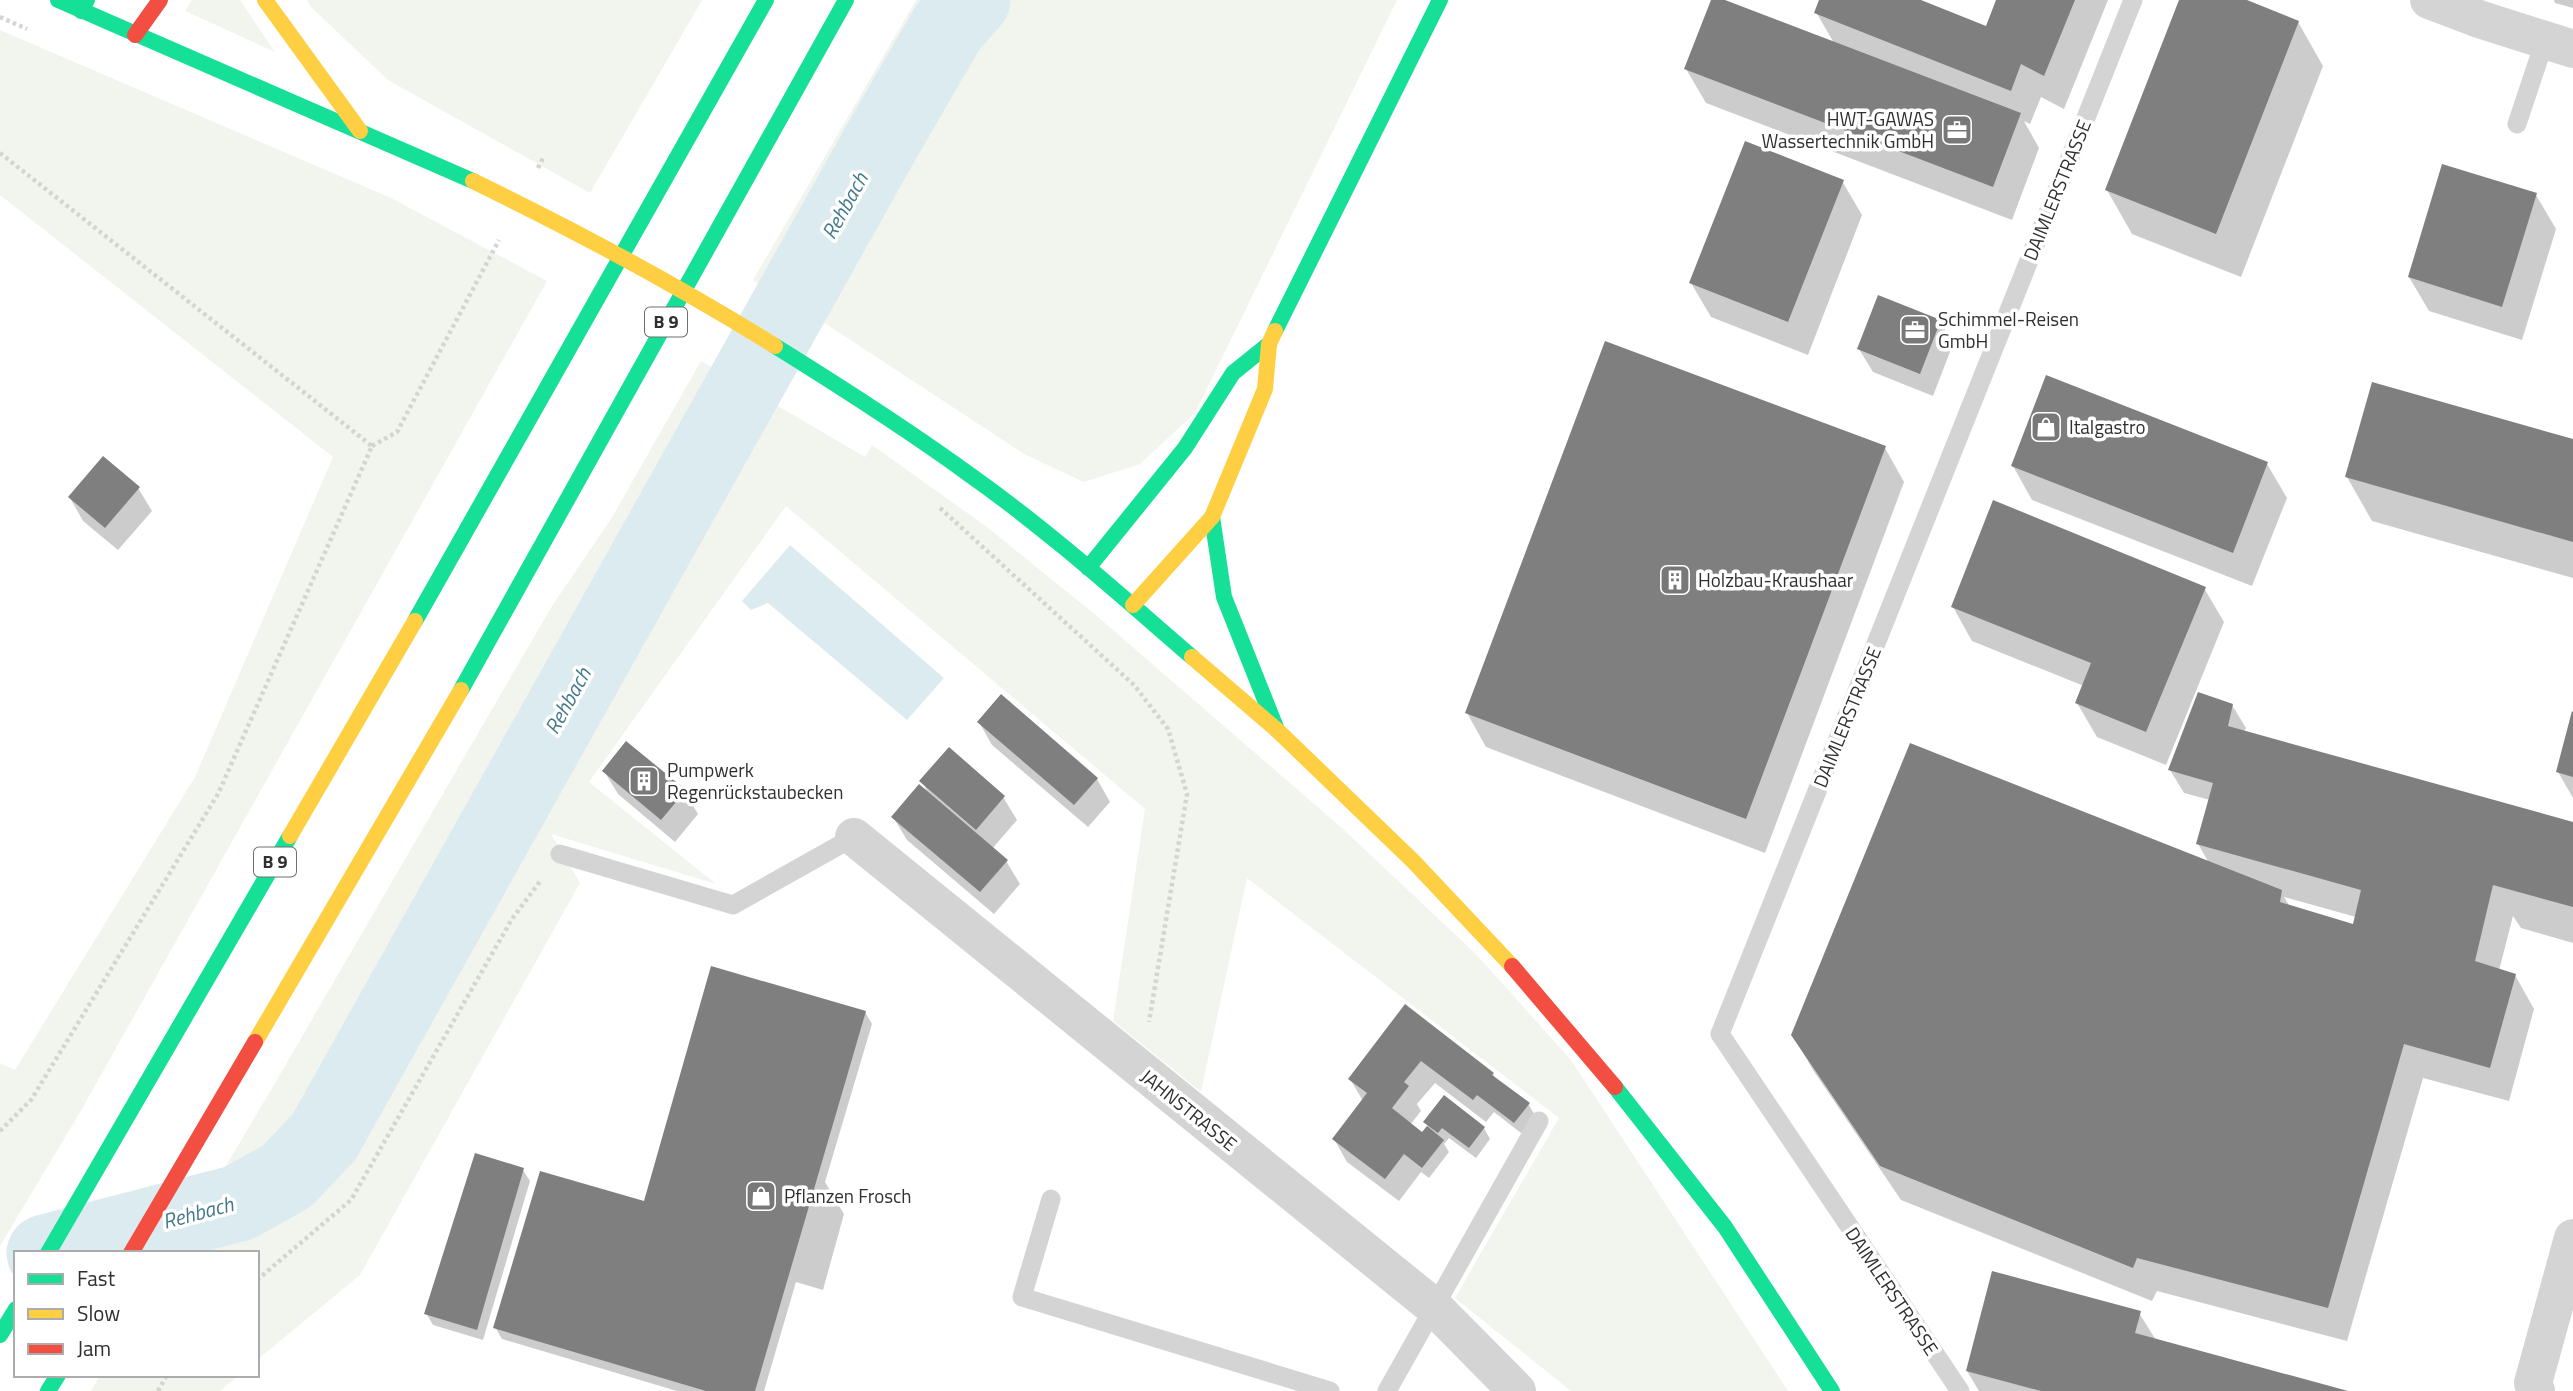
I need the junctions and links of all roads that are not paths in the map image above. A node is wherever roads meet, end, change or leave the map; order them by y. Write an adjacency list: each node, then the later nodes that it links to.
1 (58, 0): 9 (main road)
2 (160, 0): 10 (main road)
3 (265, 0): 13 (main road)
4 (766, 0): 24 (main road, B 9)
5 (846, 0): 25 (main road, B 9)
6 (1440, 0): 14 (main road)
7 (2133, 0): 33 (lane, DAIMLERSTRASSE)
8 (2429, 0): 11 (street)
9 (84, 6): 10 (main road)
10 (135, 35): 13 (main road)
11 (2559, 45): 12 (lane)
12 (2517, 124)
13 (360, 131): 16 (main road)
14 (1269, 344): 15 (main road); 16 (main road)
15 (1212, 517): 17 (main road); 18 (main road)
16 (1088, 568): 17 (main road)
17 (1132, 605): 18 (main road)
18 (1277, 730): 32 (main road)
19 (854, 837): 20 (lane); 26 (street, JAHNSTRASSE)
20 (560, 854)
21 (1539, 1121): 26 (lane)
22 (1051, 1199): 29 (lane)
23 (2573, 1237): 34 (street)
24 (49, 1251)
25 (132, 1251)
26 (1434, 1307): 30 (lane); 31 (street, JAHNSTRASSE)
27 (14, 1312): 28 (main road)
28 (0, 1335)
29 (1330, 1391)
30 (1387, 1391)
31 (1517, 1391)
32 (1832, 1391)
33 (1960, 1391)
34 (2536, 1391)

